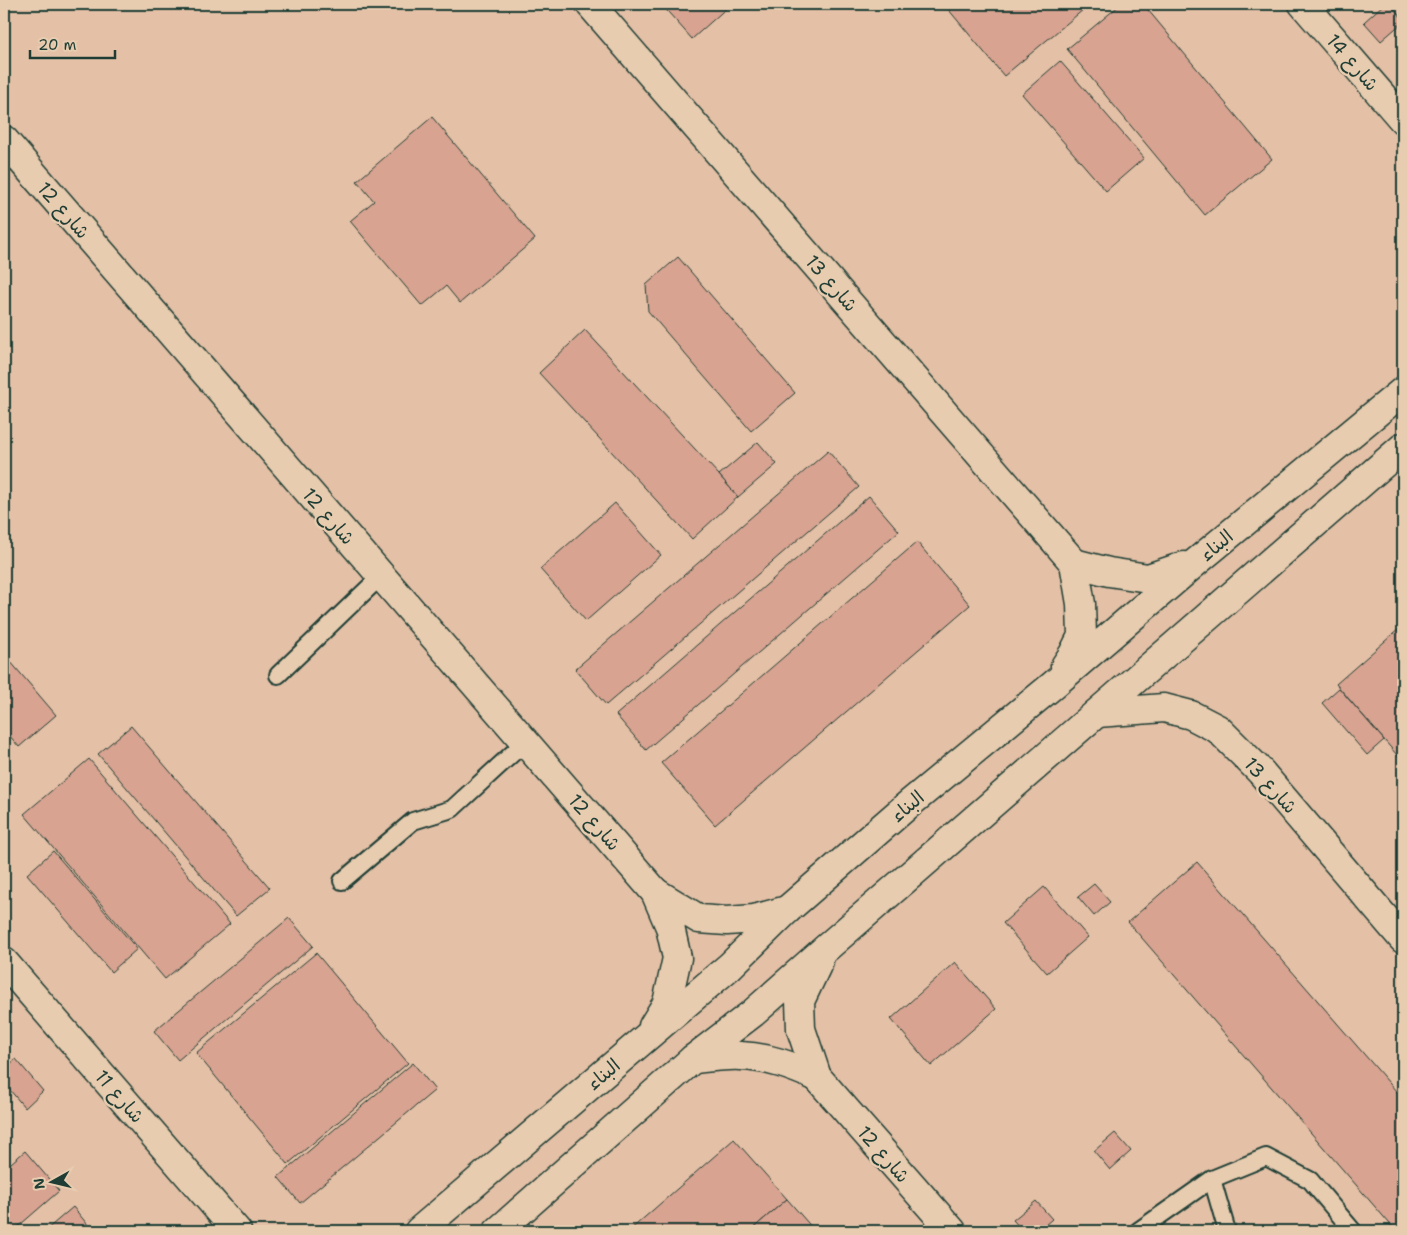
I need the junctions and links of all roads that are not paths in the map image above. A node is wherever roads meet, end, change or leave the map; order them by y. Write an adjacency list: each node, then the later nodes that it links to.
1 (590, 4): 8 (street, شارع 13)
2 (1303, 4): 3 (street, شارع 14)
3 (1403, 120)
4 (4, 140): 9 (street, شارع 12)
5 (1403, 391): 7 (street, البناء)
6 (1403, 446): 12 (street)
7 (1195, 562): 8 (street); 11 (street, البناء)
8 (1074, 563): 11 (street)
9 (381, 576): 10 (lane); 13 (street, شارع 12)
10 (278, 675)
11 (1052, 686): 16 (street, البناء)
12 (1097, 713): 17 (street, شارع 13); 18 (street)
13 (525, 742): 14 (lane); 15 (street, شارع 12)
14 (342, 880)
15 (655, 892): 16 (street, شارع 12); 20 (street, شارع 12)
16 (787, 910): 20 (street, البناء)
17 (1403, 939)
18 (824, 950): 21 (street); 22 (street, شارع 12)
19 (4, 962): 24 (street, شارع 11)
20 (647, 1036): 25 (street, البناء)
21 (693, 1059): 22 (street, شارع 12); 26 (street)
22 (816, 1077): 27 (street, شارع 12)
23 (1212, 1179): 28 (lane); 29 (lane); 30 (lane)
24 (237, 1231)
25 (419, 1231)
26 (498, 1231)
27 (952, 1231)
28 (1138, 1231)
29 (1227, 1231)
30 (1353, 1231)

